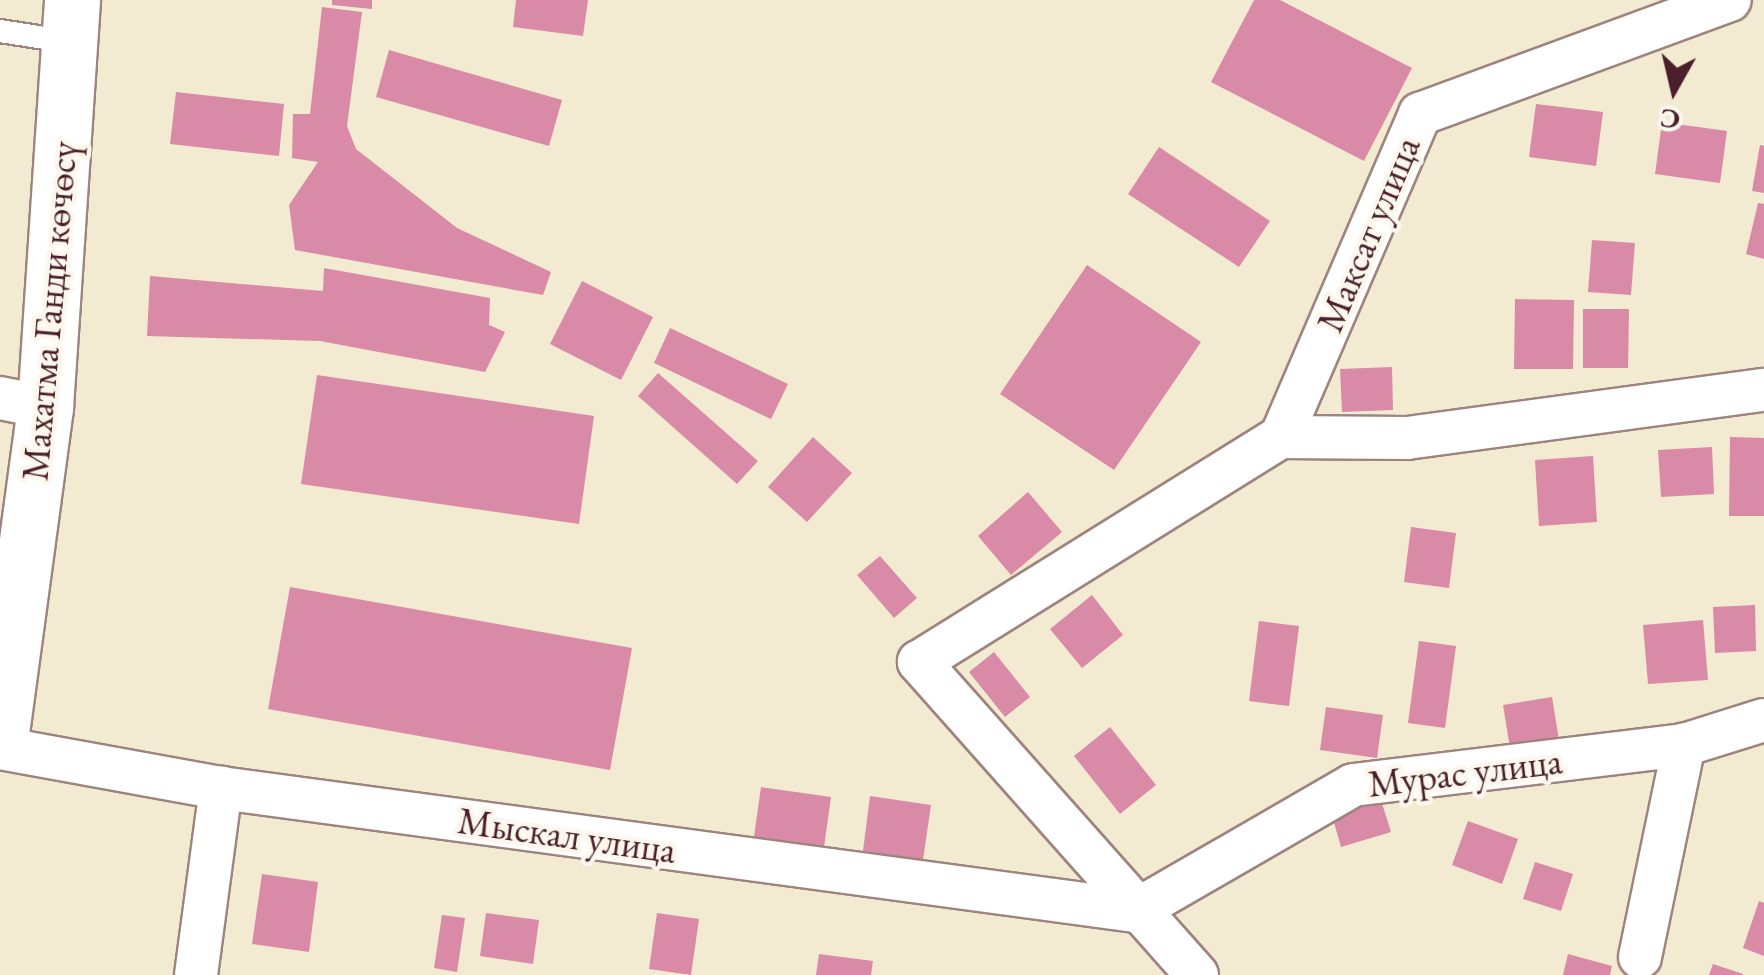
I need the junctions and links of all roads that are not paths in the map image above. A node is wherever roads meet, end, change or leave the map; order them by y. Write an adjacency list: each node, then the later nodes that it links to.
1 (1730, 0): 6 (street, Максат улица)
2 (71, 21): 3 (lane); 5 (main road, Махатма Ганди көчөсү)
3 (0, 31)
4 (1764, 390): 6 (street)
5 (23, 402): 7 (main road, Махатма Ганди көчөсү)
6 (1281, 437): 13 (street)
7 (6, 647): 9 (main road, Махатма Ганди көчөсү)
8 (1764, 720): 10 (street, Мурас улица)
9 (0, 740)
10 (1684, 745): 13 (street, Мурас улица); 14 (street)
11 (0, 748): 12 (street, Мыскал улица)
12 (221, 788): 13 (street, Мыскал улица); 15 (street)
13 (1135, 910): 16 (street)
14 (1640, 957)
15 (196, 975)
16 (1197, 975)

